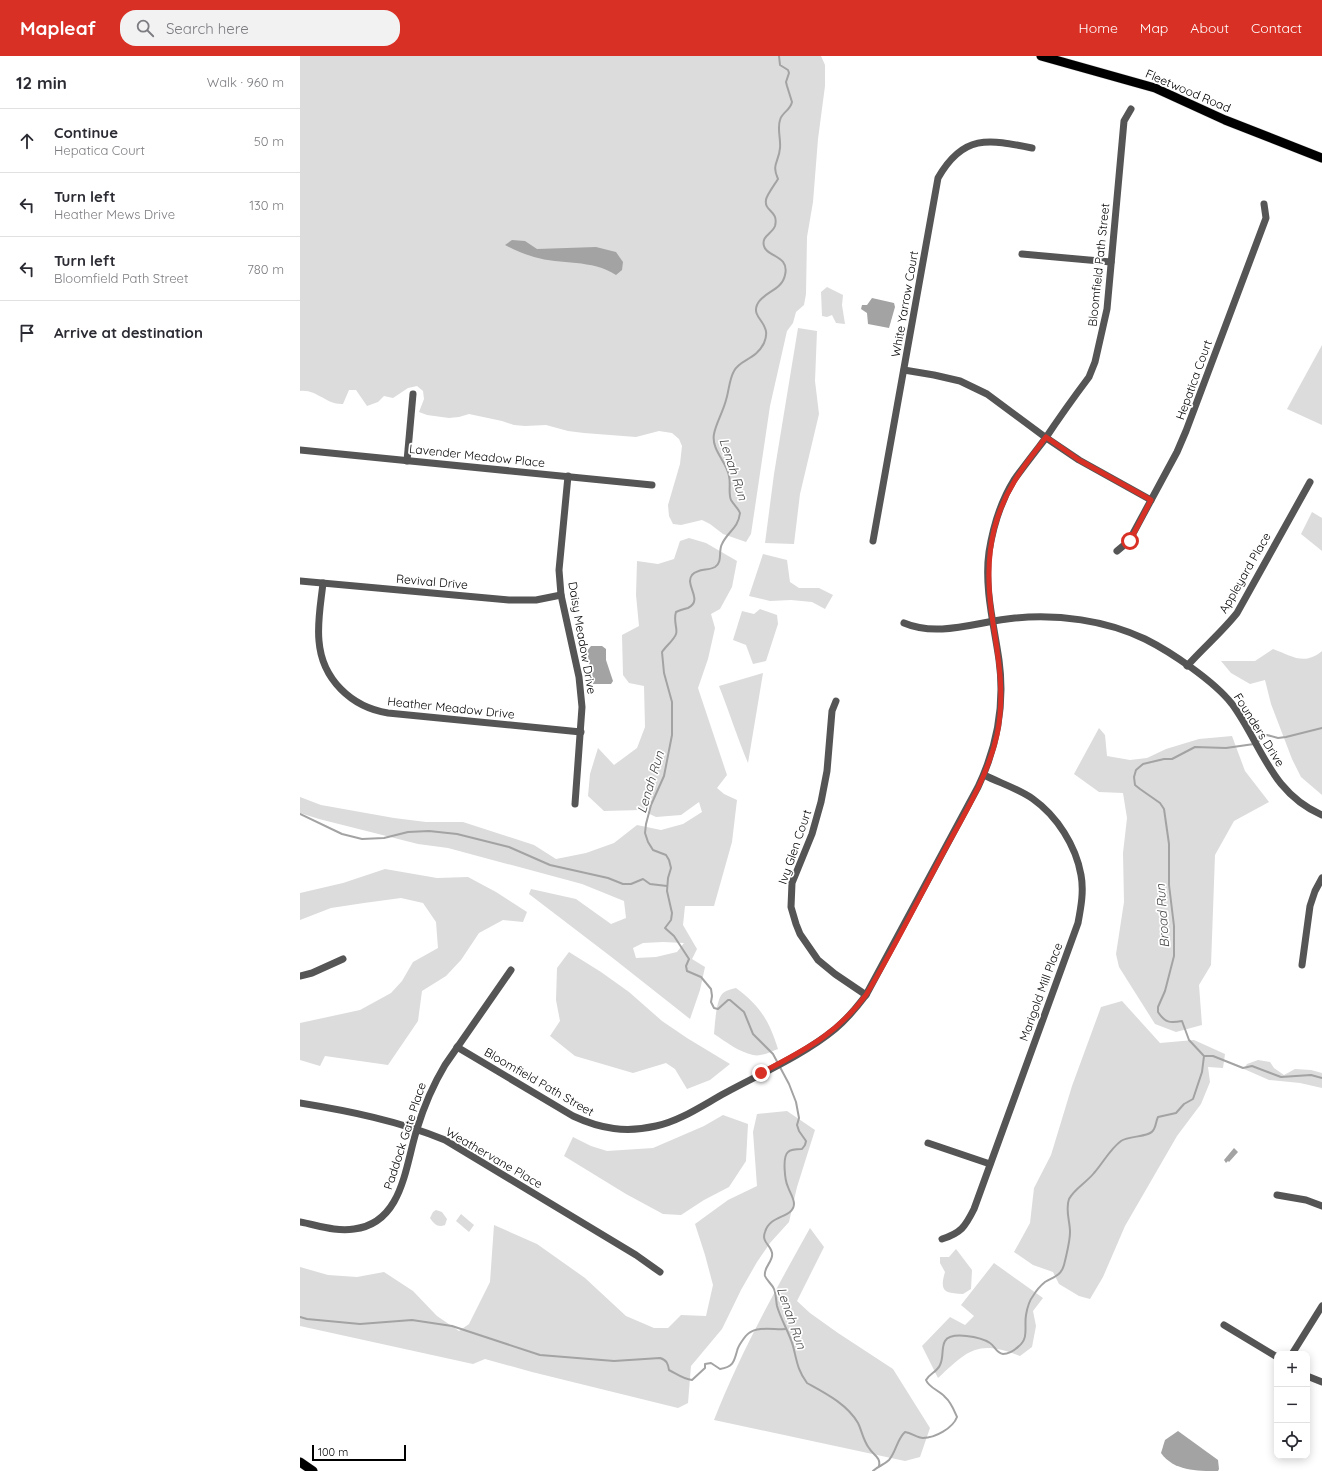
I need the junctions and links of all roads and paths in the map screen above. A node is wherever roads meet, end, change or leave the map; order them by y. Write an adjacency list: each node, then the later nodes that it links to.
1 (1041, 56): 4 (main road, Fleetwood Road)
2 (1130, 109): 7 (street, Bloomfield Path Street)
3 (1032, 148): 8 (street, White Yarrow Court)
4 (1322, 158)
5 (1264, 204): 16 (street, Hepatica Court)
6 (1022, 254): 7 (street)
7 (1111, 262): 10 (street, Bloomfield Path Street)
8 (904, 370): 10 (street); 17 (street, White Yarrow Court)
9 (413, 394): 12 (street)
10 (1046, 437): 16 (street); 22 (street, Bloomfield Path Street)
11 (300, 450): 12 (street, Lavender Meadow Place)
12 (407, 461): 13 (street, Lavender Meadow Place)
13 (568, 476): 15 (street, Lavender Meadow Place); 21 (street, Daisy Meadow Drive)
14 (1310, 482): 24 (street, Appleyard Place)
15 (652, 485)
16 (1151, 500): 18 (street, Hepatica Court)
17 (873, 541)
18 (1117, 551)
19 (300, 581): 20 (street, Revival Drive)
20 (323, 583): 21 (street, Revival Drive); 26 (street, Heather Meadow Drive)
21 (561, 596): 26 (street, Daisy Meadow Drive)
22 (993, 621): 23 (street, Founders Drive); 24 (street, Founders Drive); 27 (street, Bloomfield Path Street)
23 (904, 623)
24 (1187, 666): 29 (street, Founders Drive)
25 (836, 701): 35 (street, Ivy Glen Court)
26 (581, 732): 28 (street, Daisy Meadow Drive)
27 (984, 775): 35 (street, Bloomfield Path Street); 40 (street, Marigold Mill Place)
28 (575, 804)
29 (1322, 815)
30 (1322, 878): 32 (street)
31 (343, 958): 34 (street)
32 (1302, 965)
33 (511, 970): 36 (street, Paddock Gate Place)
34 (300, 976)
35 (866, 995): 36 (street, Bloomfield Path Street)
36 (457, 1047): 38 (street, Paddock Gate Place)
37 (300, 1104): 38 (street, Weathervane Place)
38 (416, 1130): 43 (street, Paddock Gate Place); 45 (street, Weathervane Place)
39 (928, 1143): 40 (street)
40 (990, 1164): 44 (street, Marigold Mill Place)
41 (1277, 1195): 42 (street)
42 (1322, 1206)
43 (300, 1222)
44 (942, 1239)
45 (660, 1272)
46 (1322, 1306): 48 (street)
47 (1224, 1325): 49 (street)
48 (1294, 1351)
49 (1274, 1355)
50 (1310, 1377): 51 (street)
51 (1322, 1382)
52 (300, 1462): 53 (main road)
53 (313, 1471)

